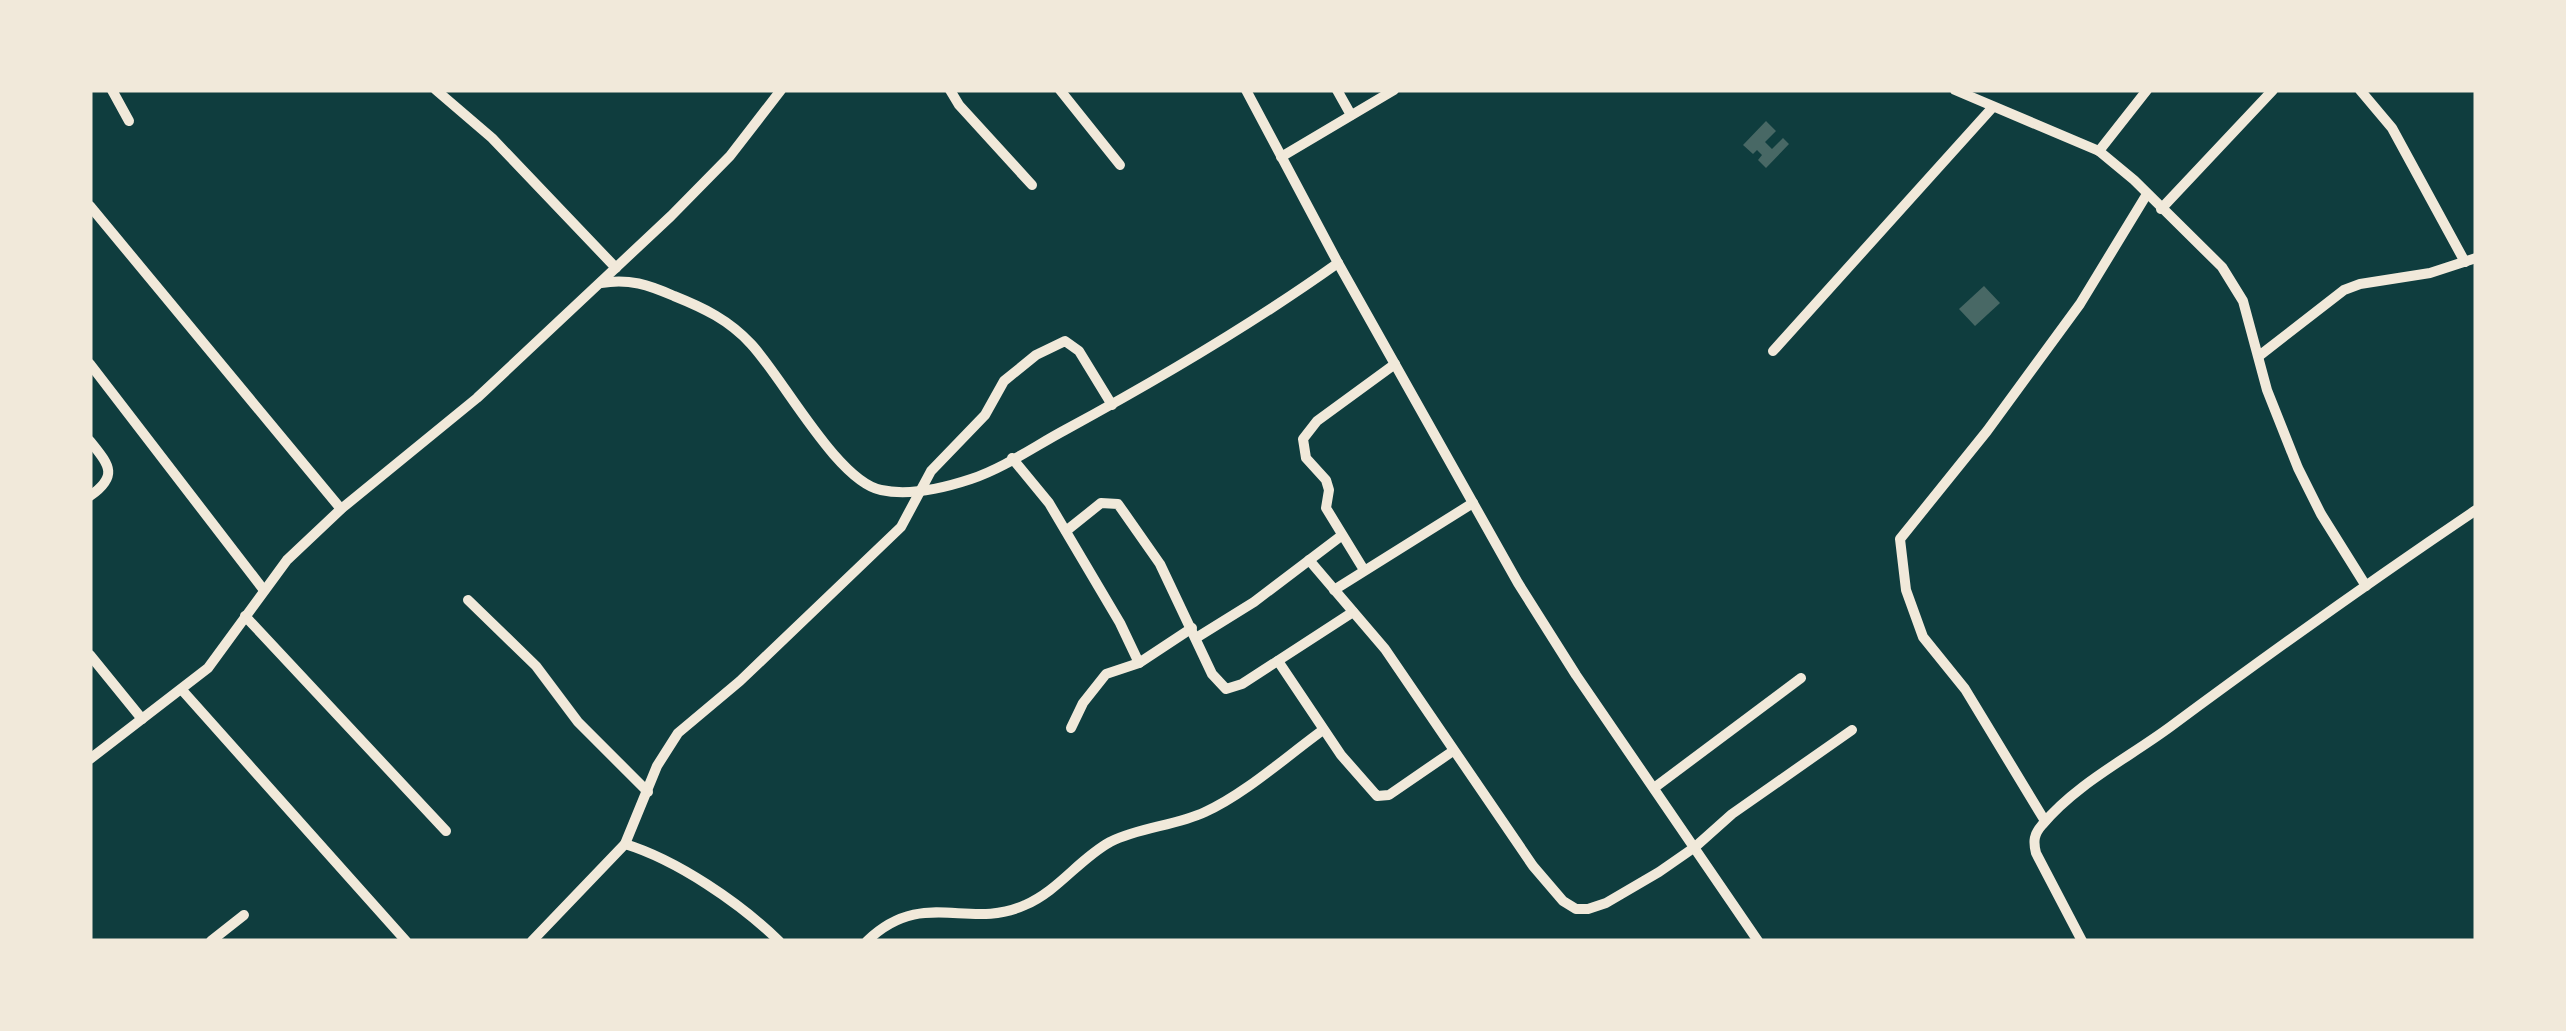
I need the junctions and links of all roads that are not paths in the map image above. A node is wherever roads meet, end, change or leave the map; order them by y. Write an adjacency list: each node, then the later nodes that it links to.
1 (112, 90): 15 (street)
2 (436, 90): 25 (street)
3 (780, 90): 25 (street)
4 (950, 90): 19 (street)
5 (1060, 90): 18 (street)
6 (1246, 90): 17 (street)
7 (1337, 90): 14 (street)
8 (1394, 90): 14 (street)
9 (1955, 90): 13 (street)
10 (2147, 90): 16 (street)
11 (2272, 90): 22 (street)
12 (2360, 90): 23 (street)
13 (1992, 108): 16 (street); 27 (street)
14 (1351, 116): 17 (street)
15 (128, 121)
16 (2099, 151): 20 (street)
17 (1281, 156): 24 (street)
18 (1120, 165)
19 (1032, 185)
20 (2147, 194): 22 (street); 63 (street)
21 (90, 206): 37 (street)
22 (2162, 209): 28 (street)
23 (2471, 260): 28 (street)
24 (1338, 263): 30 (street); 31 (street)
25 (616, 268): 26 (street)
26 (600, 283): 34 (street); 37 (street)
27 (1773, 351)
28 (2258, 356): 43 (street)
29 (90, 364): 44 (street)
30 (1395, 364): 36 (street); 40 (street)
31 (1112, 405): 33 (street); 34 (street)
32 (90, 441): 35 (street)
33 (1012, 458): 34 (street); 39 (street)
34 (921, 490): 62 (street)
35 (90, 496)
36 (1473, 503): 42 (street); 61 (street)
37 (340, 508): 44 (street)
38 (2476, 510): 43 (street)
39 (1066, 531): 49 (street); 52 (street)
40 (1341, 536): 41 (street); 42 (street)
41 (1309, 560): 45 (street); 49 (street)
42 (1364, 570): 45 (street)
43 (2366, 586): 63 (street)
44 (264, 589): 48 (street)
45 (1334, 590): 47 (street)
46 (468, 600): 62 (street)
47 (1353, 612): 51 (street); 59 (street)
48 (245, 616): 54 (street); 64 (street)
49 (1194, 633): 51 (street); 52 (street)
50 (90, 655): 55 (street)
51 (1278, 661): 57 (street)
52 (1139, 663): 56 (street)
53 (1801, 678): 61 (street)
54 (182, 690): 55 (street); 68 (street)
55 (142, 719): 60 (street)
56 (1070, 728)
57 (1324, 730): 59 (street); 72 (street)
58 (1852, 730): 66 (street)
59 (1453, 750): 66 (street)
60 (90, 759)
61 (1654, 788): 66 (street)
62 (648, 792): 65 (street)
63 (2045, 822): 74 (street)
64 (446, 831)
65 (625, 844): 70 (street); 71 (street)
66 (1695, 847): 73 (street)
67 (244, 915): 69 (street)
68 (400, 939)
69 (211, 941)
70 (532, 941)
71 (779, 941)
72 (867, 941)
73 (1758, 941)
74 (2082, 941)

